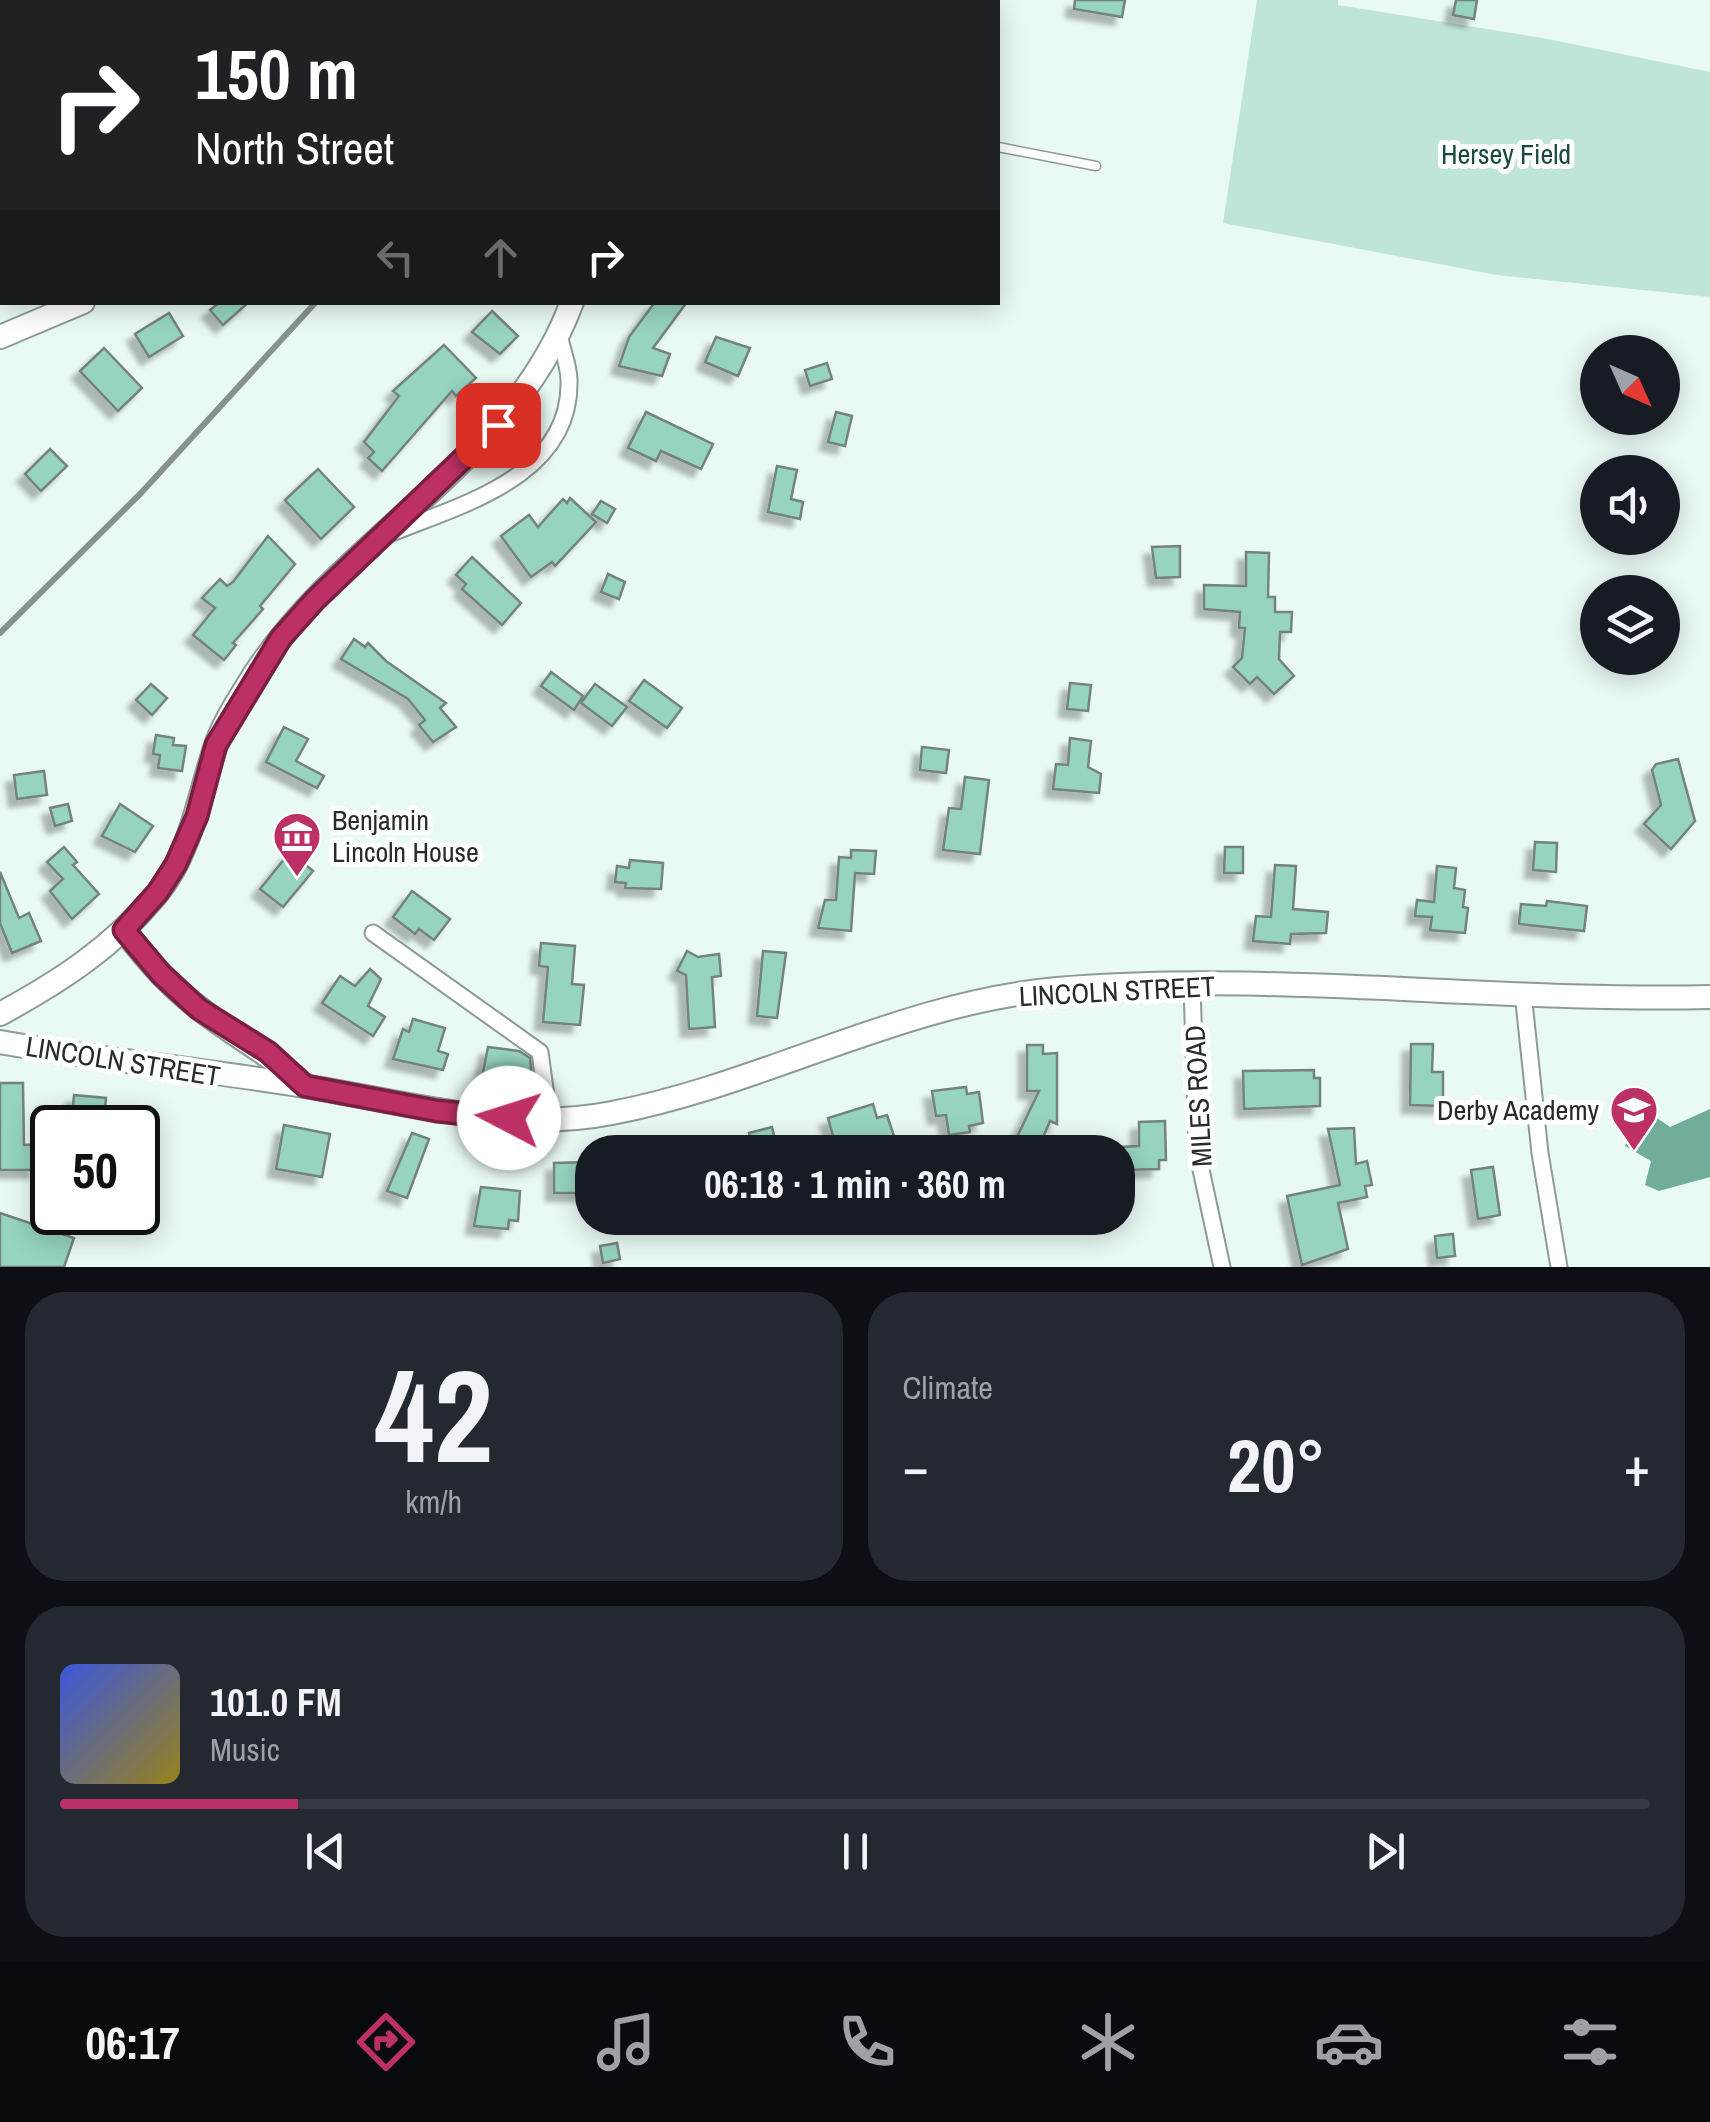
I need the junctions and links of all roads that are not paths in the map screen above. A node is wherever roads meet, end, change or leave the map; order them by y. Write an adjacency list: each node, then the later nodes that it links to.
1 (1000, 147): 2 (lane)
2 (1096, 166)
3 (77, 305): 6 (main road)
4 (571, 305): 5 (main road)
5 (558, 335): 7 (main road); 7 (street)
6 (0, 337)
7 (382, 537): 8 (main road)
8 (124, 930): 13 (main road); 15 (main road, LINCOLN STREET)
9 (373, 934): 16 (street)
10 (1192, 984): 11 (main road, LINCOLN STREET); 16 (main road, LINCOLN STREET); 17 (street, MILES ROAD)
11 (1523, 994): 12 (main road, LINCOLN STREET); 18 (street)
12 (1710, 998)
13 (0, 1014)
14 (0, 1042): 15 (main road, LINCOLN STREET)
15 (305, 1086): 16 (main road, LINCOLN STREET)
16 (549, 1118)
17 (1222, 1267)
18 (1559, 1267)

